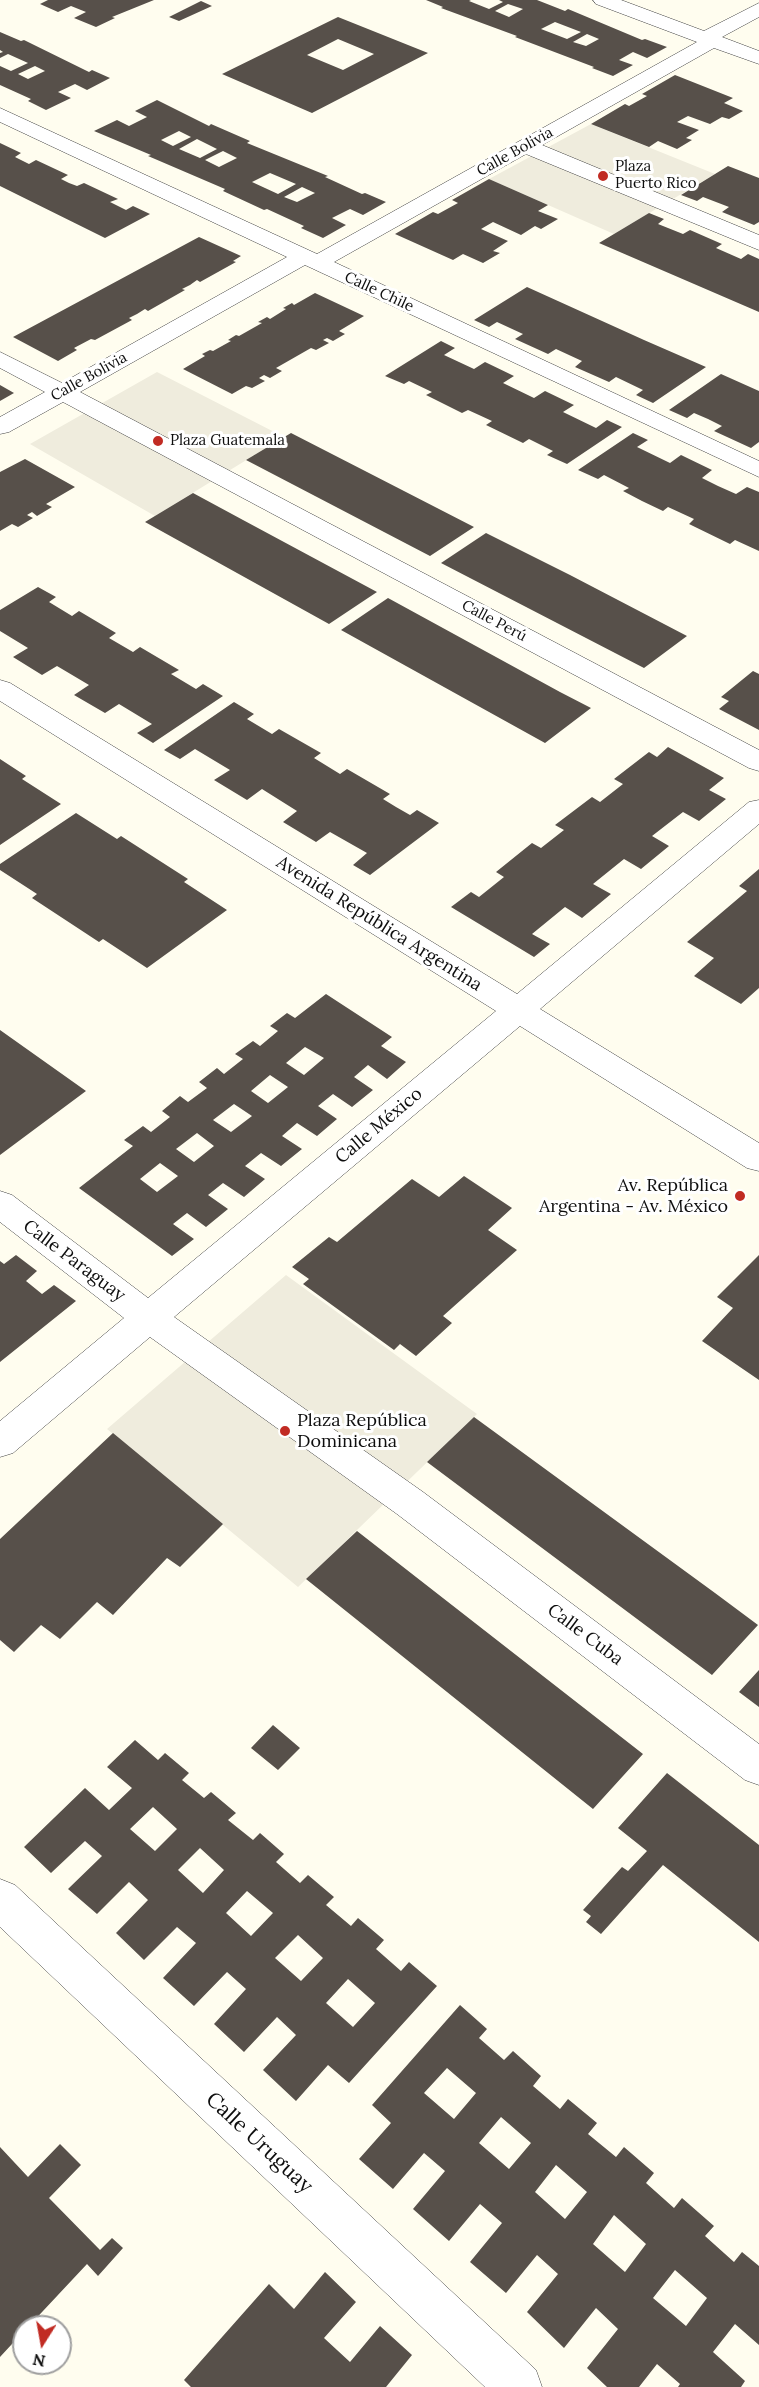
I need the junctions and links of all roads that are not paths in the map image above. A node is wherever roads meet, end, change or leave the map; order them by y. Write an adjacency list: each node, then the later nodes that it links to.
1 (603, 0): 3 (street)
2 (759, 9): 3 (street, Calle Bolivia)
3 (709, 40): 4 (street); 6 (street, Calle Bolivia)
4 (759, 58)
5 (0, 114): 8 (street, Calle Chile)
6 (525, 146): 7 (street); 8 (street, Calle Bolivia)
7 (759, 243)
8 (311, 260): 10 (street, Calle Bolivia); 12 (street, Calle Chile)
9 (0, 359): 10 (street)
10 (62, 392): 11 (street, Calle Bolivia); 14 (street, Calle Perú)
11 (0, 427)
12 (759, 470)
13 (0, 689): 16 (street, Avenida República Argentina)
14 (759, 762)
15 (759, 809): 16 (street, Calle México)
16 (518, 1010): 17 (street, Avenida República Argentina); 19 (street, Calle México)
17 (759, 1159)
18 (0, 1204): 19 (street, Calle Paraguay)
19 (149, 1318): 20 (street, Calle México); 21 (street, Calle Cuba)
20 (0, 1442)
21 (759, 1767)
22 (0, 1899): 23 (street, Calle Uruguay)
23 (519, 2387)

